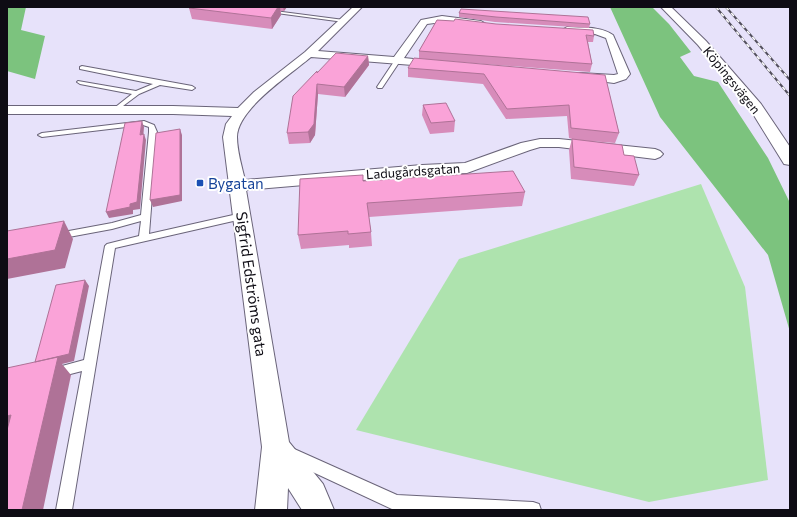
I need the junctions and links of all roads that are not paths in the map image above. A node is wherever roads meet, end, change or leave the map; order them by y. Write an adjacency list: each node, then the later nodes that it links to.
1 (358, 7): 4 (street, Sigfrid Edströms gata)
2 (666, 7): 22 (main road, Köpingsvägen)
3 (263, 10): 4 (lane)
4 (344, 21): 7 (street, Sigfrid Edströms gata)
5 (488, 25): 8 (street)
6 (557, 30): 11 (street)
7 (309, 54): 8 (street); 19 (street, Sigfrid Edströms gata)
8 (397, 61): 9 (street); 14 (lane)
9 (452, 65)
10 (82, 68): 13 (lane)
11 (568, 75)
12 (80, 82): 16 (lane)
13 (159, 83): 15 (lane); 16 (lane)
14 (380, 87)
15 (192, 88)
16 (137, 93): 18 (lane)
17 (11, 110): 18 (street)
18 (115, 110): 19 (street)
19 (241, 112): 23 (street, Sigfrid Edströms gata)
20 (42, 136): 25 (lane)
21 (655, 154): 23 (street, Ladugårdsgatan)
22 (790, 160)
23 (238, 186): 24 (street, Sigfrid Edströms gata)
24 (242, 216): 27 (lane); 30 (street, Sigfrid Edströms gata)
25 (146, 217): 26 (lane); 27 (lane)
26 (52, 237)
27 (144, 238): 28 (lane)
28 (90, 364): 29 (lane); 31 (lane)
29 (42, 376)
30 (276, 447): 32 (street, Sigfrid Edströms gata); 33 (street, Sigfrid Edströms gata); 34 (lane)
31 (64, 510)
32 (271, 510)
33 (318, 510)
34 (533, 510)

